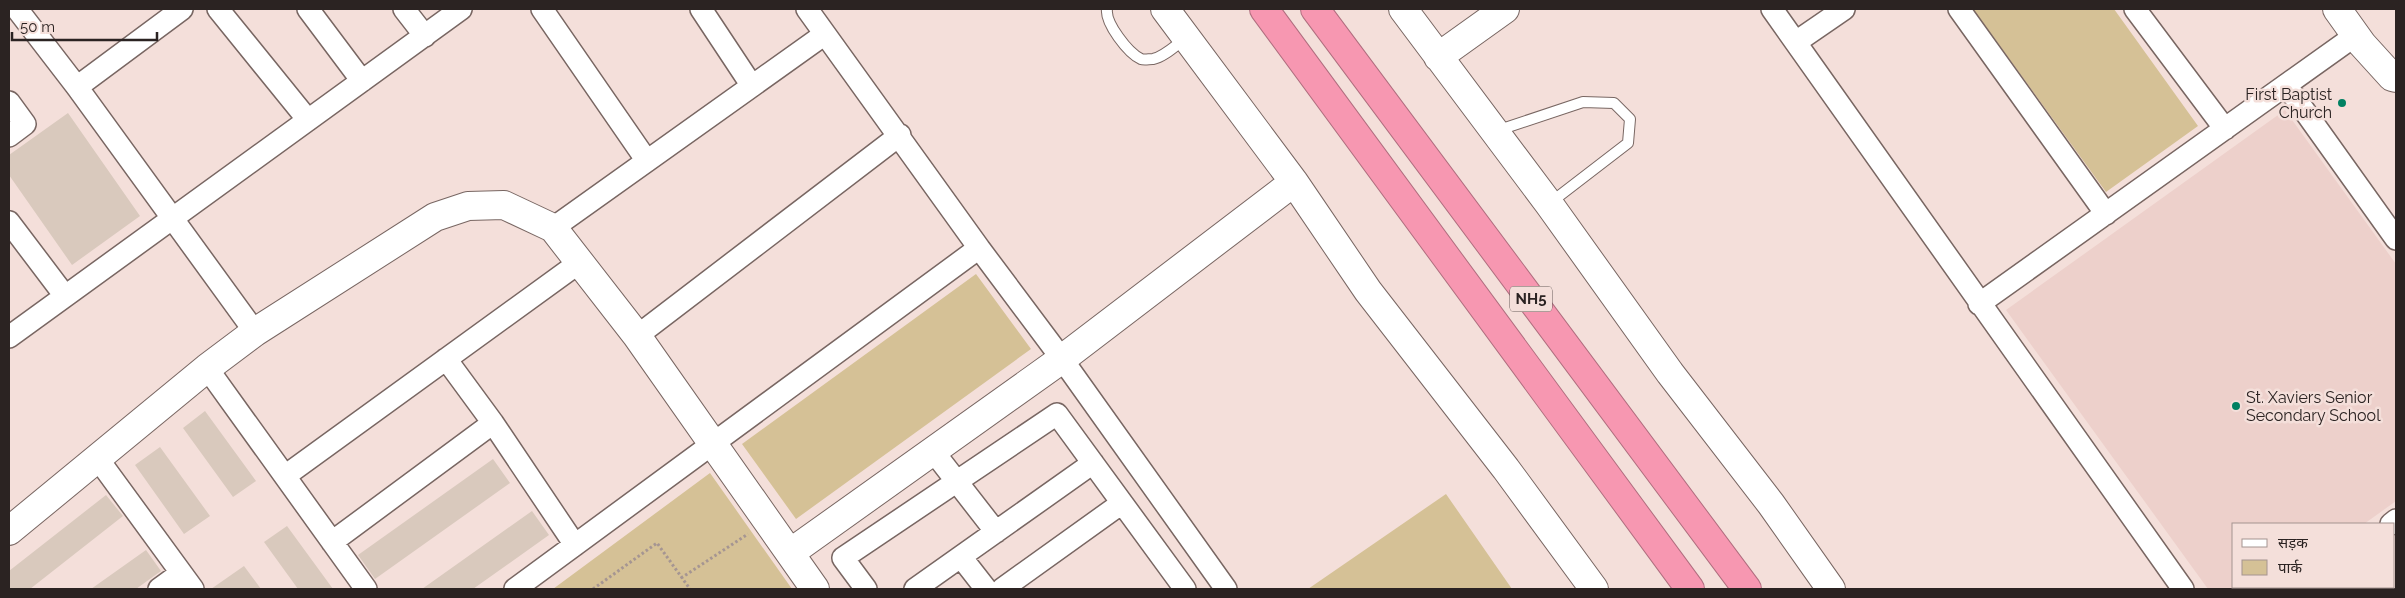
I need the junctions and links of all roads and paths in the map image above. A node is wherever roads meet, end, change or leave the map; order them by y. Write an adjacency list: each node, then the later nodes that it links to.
1 (17, 9): 31 (street)
2 (182, 9): 31 (street)
3 (218, 9): 33 (street)
4 (308, 9): 28 (street)
5 (404, 9): 23 (street)
6 (462, 9): 23 (street)
7 (542, 9): 38 (street)
8 (701, 9): 30 (street)
9 (807, 9): 21 (street)
10 (1107, 9): 24 (lane)
11 (1166, 9): 24 (street)
12 (1264, 9): 86 (highway, NH5)
13 (1314, 9): 87 (highway, NH5)
14 (1403, 9): 26 (street)
15 (1505, 9): 26 (street)
16 (1772, 9): 25 (street)
17 (1844, 9): 25 (street)
18 (1959, 9): 41 (street)
19 (2135, 9): 34 (street)
20 (2338, 9): 22 (street)
21 (826, 34): 30 (street); 36 (street)
22 (2356, 35): 27 (street); 29 (street)
23 (424, 36): 28 (street)
24 (1186, 38): 39 (street)
25 (1796, 42): 49 (street)
26 (1438, 57): 35 (street)
27 (2396, 78)
28 (362, 81): 33 (street)
29 (2286, 85): 34 (street); 45 (street)
30 (752, 86): 38 (street)
31 (77, 87): 42 (street)
32 (9, 102): 37 (street)
33 (308, 120): 42 (street)
34 (2225, 129): 41 (street)
35 (1495, 132): 40 (street); 40 (lane)
36 (900, 135): 46 (street); 51 (street)
37 (9, 136)
38 (647, 161): 44 (street)
39 (1294, 182): 54 (street); 85 (street)
40 (1549, 204): 88 (street)
41 (2106, 214): 49 (street)
42 (172, 218): 48 (street); 50 (street)
43 (9, 222): 48 (street)
44 (552, 228): 47 (street); 50 (street)
45 (2396, 239)
46 (979, 248): 54 (street); 57 (street)
47 (580, 262): 51 (street); 53 (street)
48 (65, 296): 52 (street)
49 (1979, 304): 89 (street)
50 (255, 332): 55 (street)
51 (637, 336): 57 (street)
52 (9, 337)
53 (446, 359): 56 (street); 61 (street)
54 (1062, 359): 58 (street); 84 (street)
55 (206, 368): 59 (street); 61 (street)
56 (493, 423): 67 (street); 68 (street)
57 (713, 444): 64 (street); 68 (street)
58 (933, 450): 62 (street); 69 (street)
59 (98, 459): 65 (street); 72 (street)
60 (1093, 463): 62 (street); 63 (street); 66 (street)
61 (285, 476): 67 (street)
62 (956, 482): 66 (street); 80 (street)
63 (1122, 503): 73 (street); 83 (street)
64 (768, 522): 69 (street); 71 (path)
65 (10, 526)
66 (996, 532): 70 (street)
67 (332, 542): 75 (street)
68 (575, 545): 76 (street)
69 (790, 553): 79 (street)
70 (961, 557): 81 (street); 82 (street)
71 (681, 578): 77 (path); 78 (path)
72 (187, 581): 74 (street)
73 (1178, 587)
74 (159, 589)
75 (366, 589)
76 (515, 589)
77 (593, 589)
78 (690, 589)
79 (816, 589)
80 (866, 589)
81 (915, 589)
82 (986, 589)
83 (1002, 589)
84 (1226, 589)
85 (1594, 589)
86 (1690, 589)
87 (1748, 589)
88 (1831, 589)
89 (2183, 589)

